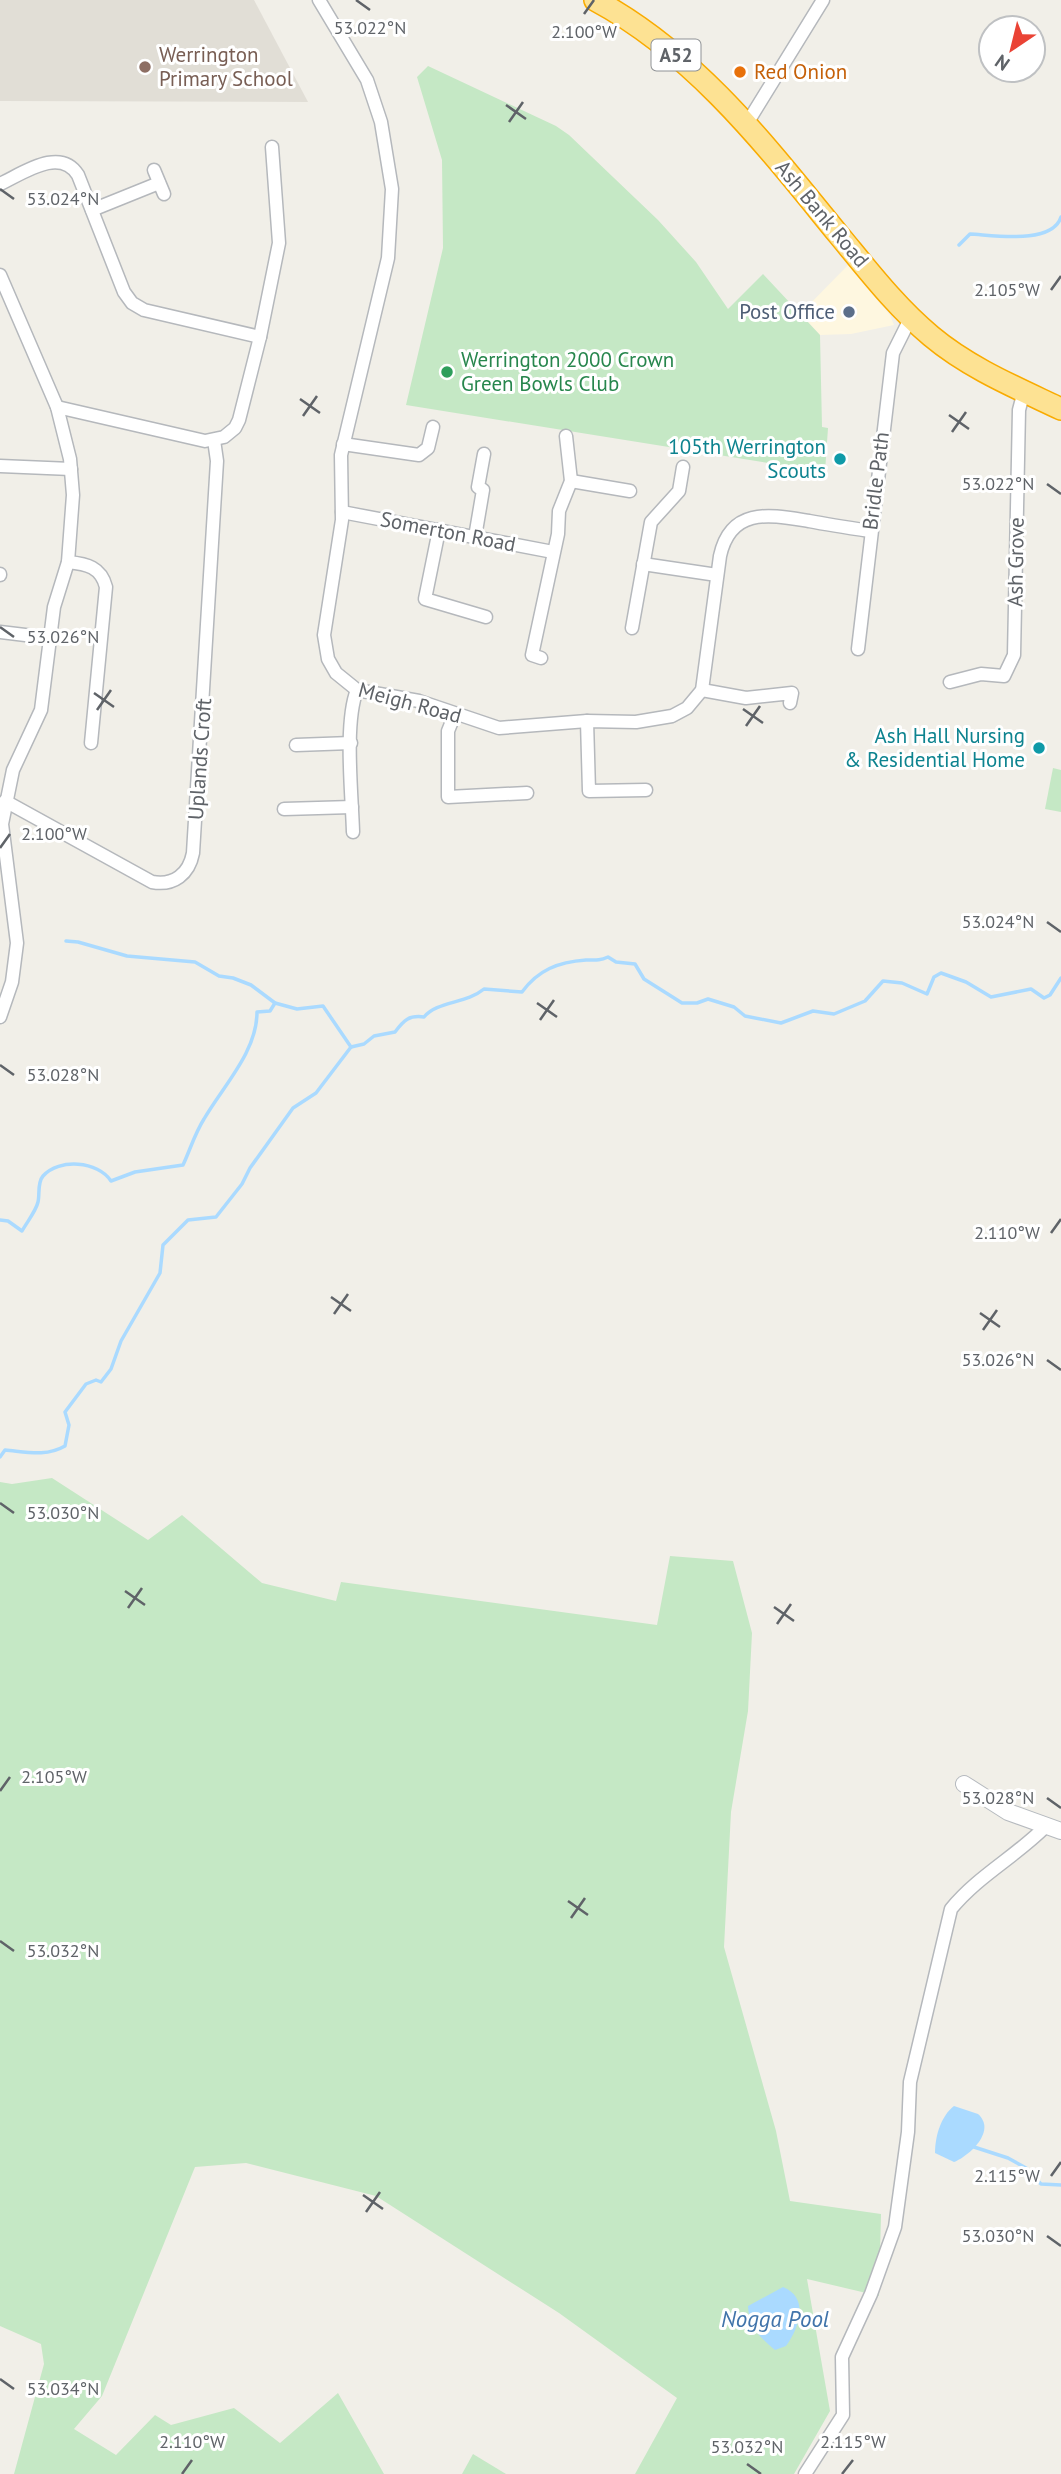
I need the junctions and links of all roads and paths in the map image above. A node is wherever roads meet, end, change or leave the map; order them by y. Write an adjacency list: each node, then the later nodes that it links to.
1 (319, 0): 18 (street, Meigh Road)
2 (595, 0): 4 (highway, Ash Bank Road / A52)
3 (823, 0): 4 (street)
4 (746, 125): 10 (highway, Ash Bank Road / A52)
5 (272, 147): 11 (street)
6 (159, 182): 8 (street)
7 (0, 184): 8 (street)
8 (92, 211): 11 (street)
9 (0, 275): 13 (street)
10 (911, 317): 12 (highway, Ash Bank Road / A52); 27 (street, Bridle Path)
11 (260, 337): 17 (street)
12 (1024, 391): 14 (highway, Ash Bank Road / A52); 39 (street, Ash Grove)
13 (57, 407): 17 (street); 22 (street)
14 (1061, 409)
15 (433, 427): 18 (street)
16 (566, 436): 23 (street)
17 (214, 440): 50 (street, Uplands Croft)
18 (343, 444): 25 (street, Meigh Road)
19 (484, 454): 28 (street)
20 (0, 466): 22 (street)
21 (684, 467): 31 (street)
22 (71, 468): 30 (street)
23 (571, 481): 24 (street); 29 (street)
24 (630, 491)
25 (342, 512): 26 (street, Somerton Road); 40 (street, Meigh Road)
26 (439, 530): 28 (street, Somerton Road); 33 (street)
27 (870, 531): 32 (street); 37 (street, Bridle Path)
28 (475, 537): 29 (street, Somerton Road)
29 (553, 552): 38 (street)
30 (68, 562): 36 (street); 45 (street)
31 (643, 564): 32 (street); 34 (street)
32 (717, 575): 41 (street)
33 (486, 617)
34 (632, 628)
35 (0, 632): 36 (street)
36 (50, 638): 50 (street)
37 (858, 649)
38 (541, 658)
39 (950, 682)
40 (357, 690): 43 (street, Meigh Road); 46 (street)
41 (702, 690): 42 (street); 44 (street, Meigh Road)
42 (790, 703)
43 (455, 714): 44 (street, Meigh Road); 49 (street)
44 (587, 721): 48 (street)
45 (91, 743)
46 (351, 743): 47 (street); 51 (street)
47 (296, 745)
48 (646, 790)
49 (527, 793)
50 (5, 802): 54 (street)
51 (352, 807): 52 (street); 53 (street)
52 (284, 809)
53 (353, 832)
54 (2, 850): 55 (street)
55 (0, 1017)
56 (964, 1784): 57 (street)
57 (1053, 1829): 58 (street)
58 (805, 2474)

